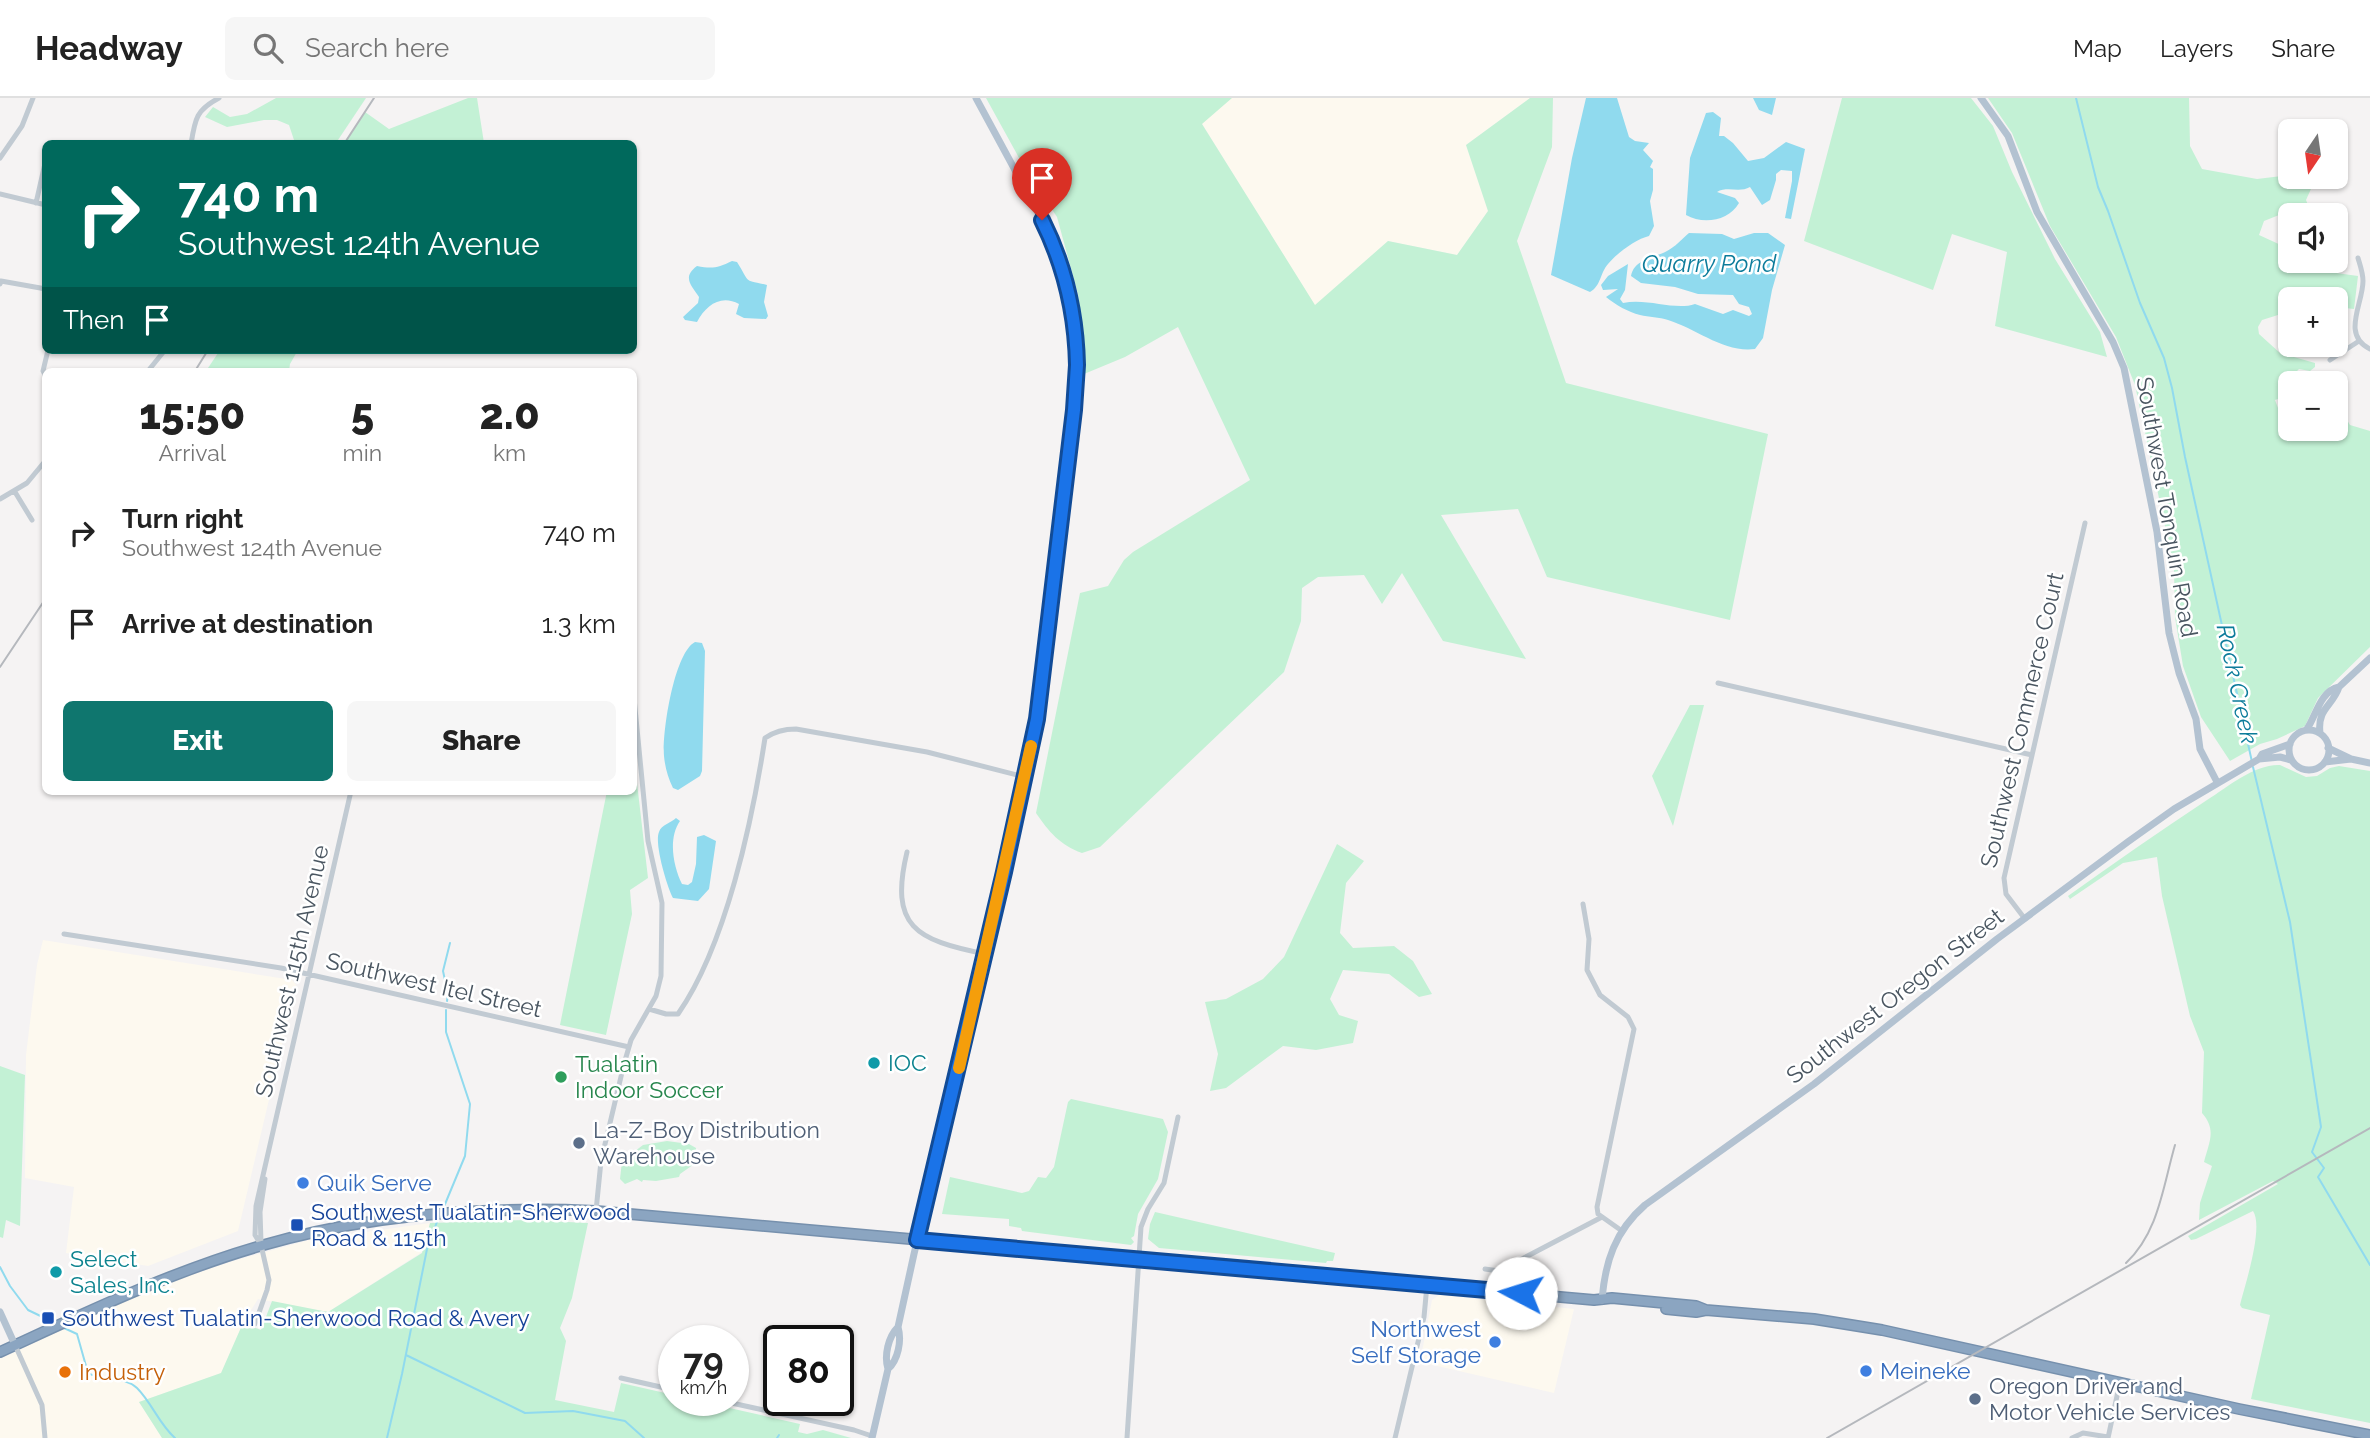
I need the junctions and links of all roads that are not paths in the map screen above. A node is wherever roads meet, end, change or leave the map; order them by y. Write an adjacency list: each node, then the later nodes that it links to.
1 (33, 98): 6 (street)
2 (219, 98): 5 (street)
3 (976, 98): 38 (main road)
4 (1981, 98): 39 (main road, Southwest Tonquin Road)
5 (192, 140)
6 (0, 158)
7 (42, 177): 9 (street)
8 (0, 194): 9 (street)
9 (36, 203): 10 (street)
10 (42, 204)
11 (2358, 258): 14 (street)
12 (0, 283): 13 (street)
13 (42, 288)
14 (2358, 341): 15 (street); 17 (street)
15 (2370, 349)
16 (162, 354): 18 (street)
17 (2330, 360)
18 (151, 368)
19 (42, 465): 20 (street)
20 (15, 492): 21 (street); 22 (street)
21 (0, 499)
22 (32, 520)
23 (2085, 523): 32 (street, Southwest Commerce Court)
24 (2370, 658): 26 (main road)
25 (1718, 683): 32 (street)
26 (2339, 687): 28 (main road, Southwest Oregon Street); 29 (main road)
27 (637, 729): 47 (street)
28 (2307, 729): 29 (main road); 30 (main road, Southwest Oregon Street)
29 (2320, 733): 31 (main road)
30 (2290, 744): 33 (main road, Southwest Oregon Street); 35 (main road)
31 (2328, 748): 34 (main road); 36 (main road)
32 (2032, 755): 43 (street, Southwest Commerce Court)
33 (2259, 759): 35 (main road); 39 (main road, Southwest Oregon Street)
34 (2351, 759): 36 (main road); 37 (main road)
35 (2291, 760): 36 (main road)
36 (2325, 762)
37 (2370, 762)
38 (1026, 777): 45 (main road); 47 (street)
39 (2217, 782): 43 (main road, Southwest Oregon Street)
40 (350, 795): 46 (street, Southwest 115th Avenue)
41 (907, 852): 45 (street)
42 (1583, 904): 51 (street)
43 (2025, 919): 52 (main road, Southwest Oregon Street)
44 (64, 934): 46 (street, Southwest Itel Street)
45 (985, 954): 53 (main road)
46 (309, 974): 48 (street, Southwest Itel Street); 54 (street, Southwest 115th Avenue)
47 (649, 1009): 48 (street)
48 (629, 1047): 50 (street)
49 (1178, 1118): 55 (street)
50 (596, 1212): 53 (highway); 54 (highway)
51 (1602, 1217): 52 (street); 56 (street)
52 (1622, 1231): 58 (main road, Southwest Oregon Street)
53 (917, 1240): 55 (highway); 68 (main road)
54 (261, 1245): 60 (street, Southwest 115th Avenue); 61 (highway)
55 (1138, 1259): 57 (highway); 70 (street)
56 (1485, 1269)
57 (1427, 1285): 58 (highway); 71 (street)
58 (1602, 1300): 64 (highway)
59 (0, 1312): 61 (main road)
60 (255, 1324)
61 (15, 1345): 62 (highway); 69 (street)
62 (0, 1352)
63 (621, 1378): 65 (street)
64 (2119, 1382): 67 (highway); 73 (street)
65 (658, 1386)
66 (749, 1407): 68 (street)
67 (2370, 1436)
68 (872, 1437)
69 (45, 1438)
70 (1127, 1438)
71 (1395, 1438)
72 (2072, 1438): 73 (street)
73 (2108, 1438)

